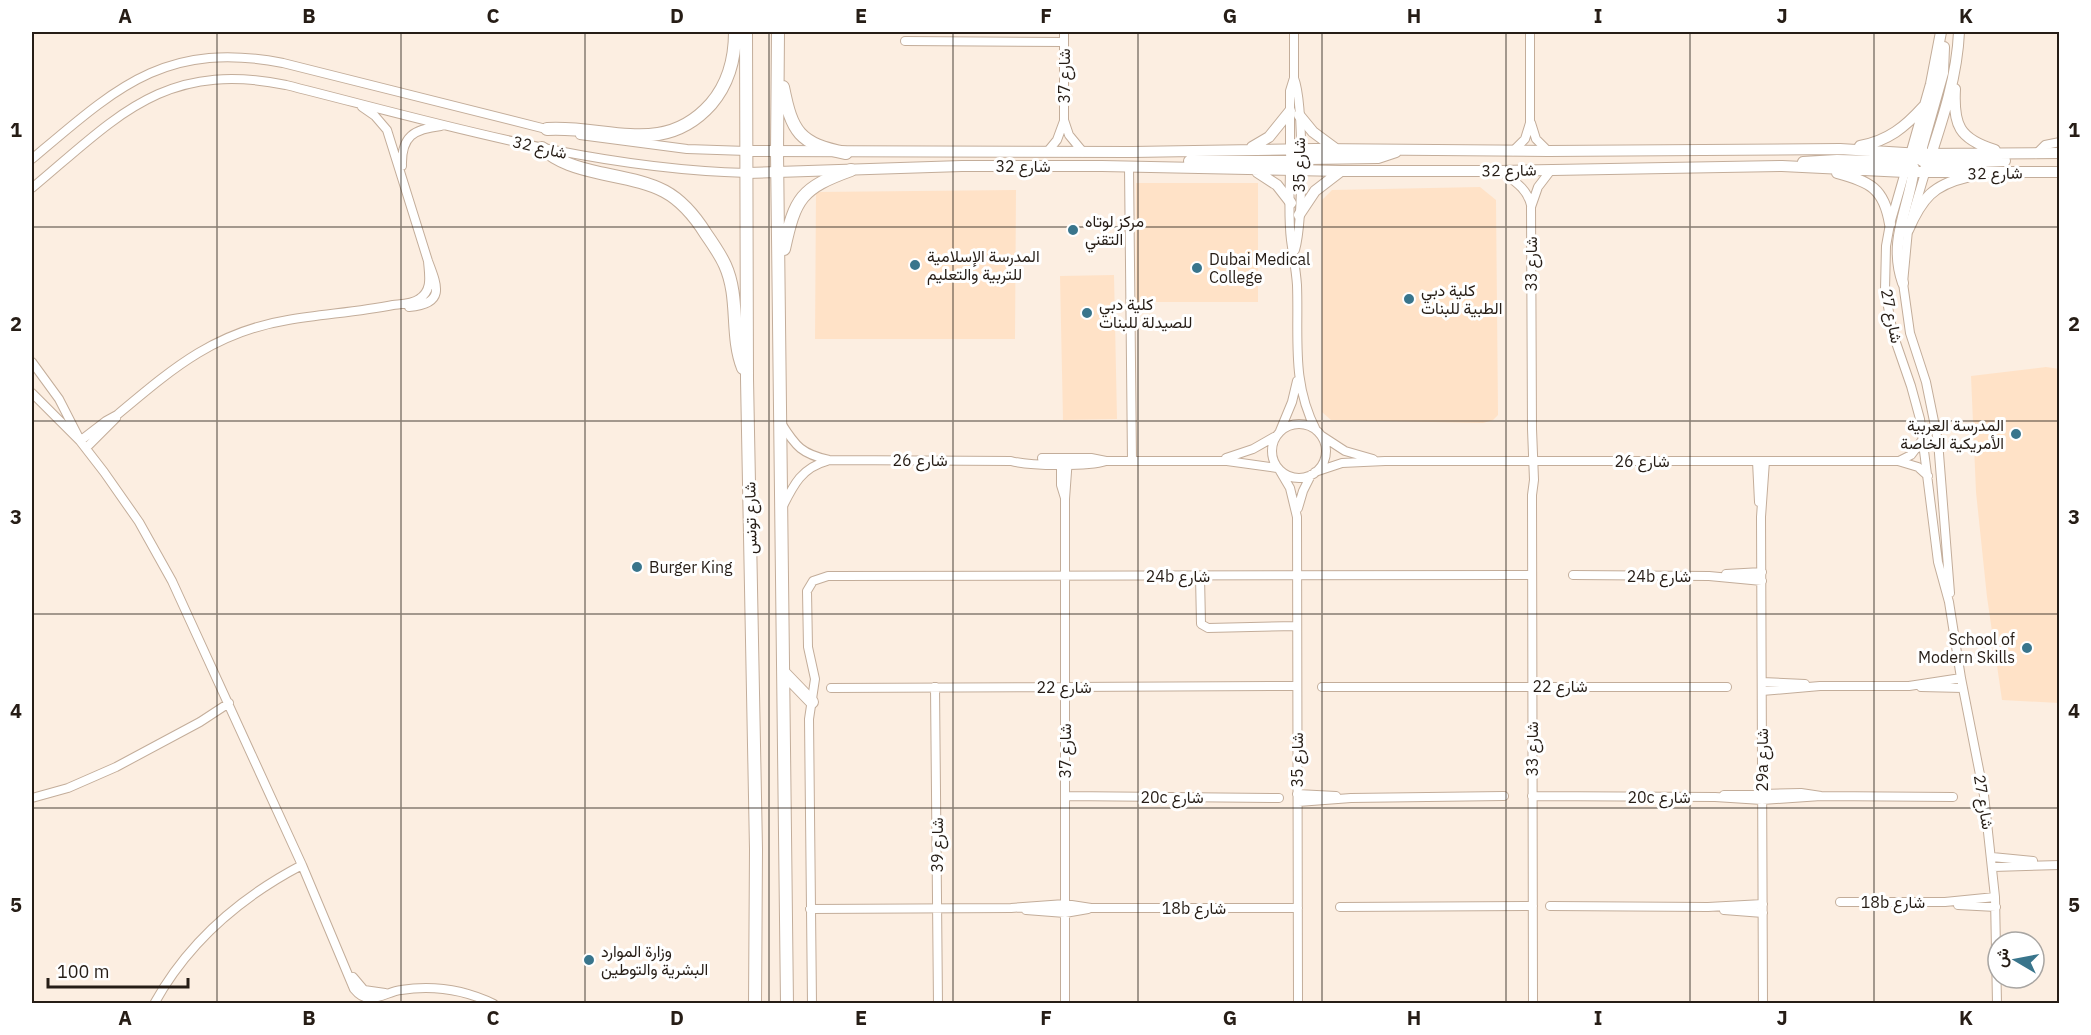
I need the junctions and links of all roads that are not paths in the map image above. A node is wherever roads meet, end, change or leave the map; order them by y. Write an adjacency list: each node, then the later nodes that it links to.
1 (735, 32): 19 (main road)
2 (746, 32): 26 (main road, شارع تونس)
3 (778, 32): 11 (main road, شارع تونس)
4 (1064, 32): 10 (street, شارع 37)
5 (1294, 32): 15 (street, شارع 35)
6 (1530, 32): 17 (street)
7 (1941, 32): 14 (street, شارع 27); 38 (street)
8 (1959, 32): 12 (street, شارع 27)
9 (905, 41): 10 (street)
10 (1064, 42): 16 (street, شارع 37)
11 (778, 61): 30 (main road, شارع تونس); 32 (main road)
12 (1956, 63): 34 (street); 38 (street, شارع 27)
13 (350, 101): 18 (street, شارع 32); 52 (street); 53 (street, شارع 32)
14 (1926, 104): 23 (street); 38 (street, شارع 27)
15 (1295, 113): 22 (street); 24 (street); 37 (street, شارع 35)
16 (1064, 120): 27 (street, شارع 37); 31 (street, شارع 37)
17 (1530, 123): 28 (street); 29 (street)
18 (449, 126): 21 (street, شارع 32); 52 (street)
19 (546, 129): 26 (street, شارع 32); 36 (street, شارع 32)
20 (2060, 142): 35 (street)
21 (542, 148): 50 (street, شارع 32); 64 (main road)
22 (1336, 149): 25 (street, شارع 32); 37 (street, شارع 32)
23 (1840, 149): 29 (street, شارع 32); 38 (street, شارع 32)
24 (1246, 150): 31 (street, شارع 32); 37 (street, شارع 32)
25 (1398, 150): 28 (street, شارع 32); 37 (street)
26 (747, 151): 30 (street, شارع 32); 50 (main road, شارع تونس)
27 (1048, 151): 31 (street, شارع 32); 32 (street, شارع 32)
28 (1512, 151): 29 (street, شارع 32)
29 (1548, 151)
30 (777, 152): 32 (street, شارع 32); 48 (main road, شارع تونس)
31 (1083, 152)
32 (846, 153)
33 (2060, 153): 35 (street, شارع 32)
34 (2010, 154): 35 (street, شارع 32); 38 (street, شارع 32)
35 (2036, 154): 38 (street)
36 (32, 159)
37 (1295, 160): 41 (street); 44 (street, شارع 32); 46 (street, شارع 32); 54 (street, شارع 35); 56 (street, شارع 35)
38 (1918, 163): 40 (street); 42 (street, شارع 32); 51 (street, شارع 32); 57 (street, شارع 27); 58 (street, شارع 27); 61 (street)
39 (1129, 166): 41 (street, شارع 32); 43 (street, شارع 32); 73 (street)
40 (1782, 166): 42 (street, شارع 32); 45 (street, شارع 32)
41 (1169, 167): 44 (street, شارع 32)
42 (1820, 168): 57 (street)
43 (851, 170): 48 (street, شارع 32); 60 (main road)
44 (1254, 170): 54 (street)
45 (1551, 170): 47 (street, شارع 32); 55 (street, شارع 33)
46 (1341, 171): 47 (street, شارع 32); 56 (street)
47 (1500, 171): 55 (street)
48 (778, 172): 50 (street, شارع 32); 60 (main road, شارع تونس)
49 (2060, 172): 51 (street, شارع 32)
50 (747, 173): 64 (main road, شارع تونس)
51 (1980, 173): 58 (street)
52 (403, 178): 70 (street)
53 (33, 187)
54 (1290, 203): 59 (street, شارع 35)
55 (1531, 207): 76 (street, شارع 33)
56 (1299, 215): 59 (street, شارع 35)
57 (1890, 224): 69 (street, شارع 27)
58 (1908, 230): 61 (street, شارع 27)
59 (1294, 252): 63 (street, شارع 35)
60 (779, 268): 66 (main road, شارع تونس)
61 (1904, 283): 90 (street, شارع 27)
62 (32, 362): 70 (street)
63 (1298, 371): 67 (street, شارع 35); 68 (street, شارع 35)
64 (747, 380): 135 (main road, شارع تونس)
65 (32, 393): 70 (street)
66 (780, 422): 71 (street, شارع 26); 82 (main road, شارع تونس)
67 (1318, 433): 68 (street); 75 (street, شارع 26); 80 (street)
68 (1278, 434): 74 (street, شارع 26); 79 (street)
69 (1923, 439): 78 (street); 81 (street, شارع 27)
70 (83, 445): 107 (street)
71 (830, 460): 72 (street, شارع 26); 82 (street, شارع 26)
72 (1065, 461): 73 (street, شارع 26); 86 (street, شارع 37)
73 (1132, 461): 74 (street, شارع 26)
74 (1214, 461): 79 (street, شارع 26)
75 (1385, 461): 76 (street, شارع 26); 80 (street, شارع 26)
76 (1531, 461): 77 (street, شارع 26); 84 (street, شارع 33)
77 (1761, 461): 78 (street, شارع 26); 89 (street, 29a شارع)
78 (1898, 461): 81 (street, شارع 26)
79 (1279, 469): 80 (street); 83 (street, شارع 35)
80 (1313, 474): 83 (street, شارع 35)
81 (1928, 476): 90 (street, شارع 27)
82 (782, 509): 92 (main road, شارع تونس)
83 (1297, 517): 88 (street, شارع 35)
84 (1532, 575): 88 (street, 24b شارع); 96 (street, شارع 33)
85 (1573, 575): 89 (street, 24b شارع)
86 (1065, 576): 87 (street, 24b شارع); 94 (street, 24b شارع); 100 (street, شارع 37)
87 (1200, 576): 88 (street, 24b شارع); 91 (street)
88 (1297, 576): 91 (street, شارع 35)
89 (1762, 576): 97 (street, 29a شارع)
90 (1949, 602): 93 (street, شارع 27)
91 (1297, 626): 95 (street, شارع 35)
92 (784, 673): 105 (main road); 136 (main road, شارع تونس)
93 (1961, 678): 98 (street); 104 (street, شارع 27)
94 (814, 679): 105 (street); 106 (street)
95 (1297, 686): 100 (street, شارع 22); 115 (street, شارع 35)
96 (1532, 686): 101 (street, شارع 22); 102 (street, شارع 22); 110 (street, شارع 33)
97 (1762, 686): 98 (street); 111 (street, 29a شارع)
98 (1909, 686): 104 (street)
99 (935, 687): 100 (street, شارع 22); 103 (street, شارع 22); 128 (street, شارع 39)
100 (1065, 687): 108 (street, شارع 37)
101 (1322, 687)
102 (1727, 687)
103 (831, 688)
104 (1963, 688): 116 (street, شارع 27)
105 (802, 690): 106 (main road)
106 (812, 702): 130 (street)
107 (231, 705): 113 (street); 120 (street)
108 (1065, 796): 114 (street, 20c شارع); 131 (street, شارع 37)
109 (1504, 796): 115 (street)
110 (1533, 796): 111 (street, 20c شارع); 124 (street, شارع 33)
111 (1762, 797): 112 (street, 20c شارع); 132 (street, 29a شارع)
112 (1953, 797)
113 (32, 798)
114 (1279, 798)
115 (1298, 798): 129 (street, شارع 35)
116 (1992, 857): 117 (street); 119 (street, شارع 27)
117 (2045, 864): 118 (street); 119 (street)
118 (2060, 865)
119 (1993, 867): 121 (street, شارع 27)
120 (303, 868): 133 (street); 134 (street)
121 (1995, 897): 123 (street, 18b شارع); 127 (street, شارع 27)
122 (1840, 902): 123 (street, 18b شارع)
123 (1945, 902): 127 (street, 18b شارع)
124 (1533, 906): 126 (street); 141 (street, شارع 33)
125 (1550, 906): 132 (street)
126 (1340, 907)
127 (1996, 907): 143 (street, شارع 27)
128 (937, 908): 130 (street, 18b شارع); 131 (street, 18b شارع); 138 (street, شارع 39)
129 (1298, 908): 131 (street, 18b شارع); 140 (street, شارع 35)
130 (810, 909): 137 (street)
131 (1065, 909): 139 (street, شارع 37)
132 (1763, 909): 142 (street, 29a شارع)
133 (154, 1004)
134 (494, 1004)
135 (755, 1004)
136 (787, 1004)
137 (812, 1004)
138 (938, 1004)
139 (1065, 1004)
140 (1298, 1004)
141 (1533, 1004)
142 (1763, 1004)
143 (1997, 1004)

